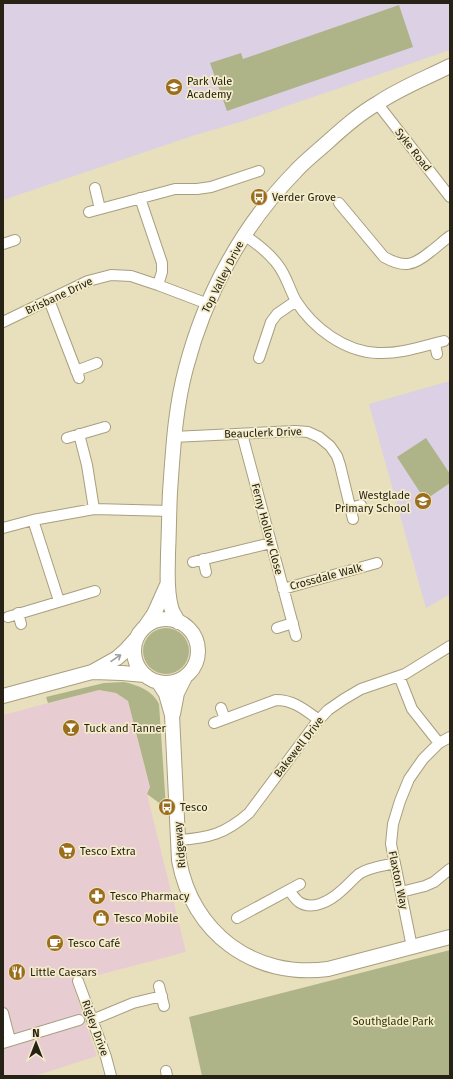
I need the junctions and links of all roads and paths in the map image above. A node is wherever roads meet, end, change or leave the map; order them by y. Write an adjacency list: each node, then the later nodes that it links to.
1 (450, 66): 2 (street, Top Valley Drive)
2 (377, 103): 4 (street, Syke Road); 13 (street, Top Valley Drive)
3 (259, 171): 7 (street)
4 (447, 186): 6 (street, Syke Road)
5 (94, 188): 10 (street)
6 (450, 197)
7 (140, 198): 10 (street); 17 (street)
8 (338, 203): 12 (street)
9 (355, 206): 12 (street)
10 (100, 209): 11 (street)
11 (89, 212)
12 (347, 213): 14 (street)
13 (244, 235): 19 (street); 20 (street, Top Valley Drive)
14 (450, 236)
15 (15, 240): 16 (street)
16 (3, 243)
17 (158, 285): 18 (street, Brisbane Drive); 20 (street, Brisbane Drive)
18 (50, 300): 21 (street, Brisbane Drive); 24 (street)
19 (296, 301): 22 (street); 23 (street)
20 (208, 304): 28 (street, Top Valley Drive)
21 (3, 322)
22 (437, 354)
23 (259, 358)
24 (97, 363)
25 (105, 427): 26 (street)
26 (79, 434): 29 (street); 31 (street)
27 (242, 434): 28 (street, Beauclerk Drive); 32 (street, Beauclerk Drive); 37 (street, Ferny Hollow Close)
28 (173, 437): 33 (street, Top Valley Drive)
29 (67, 438)
30 (361, 505): 32 (street)
31 (94, 508): 33 (street); 35 (street)
32 (350, 508): 34 (street, Beauclerk Drive)
33 (170, 511): 42 (street, Top Valley Drive)
34 (353, 519)
35 (33, 520): 36 (street); 45 (street)
36 (3, 528)
37 (271, 542): 38 (street); 43 (street, Ferny Hollow Close)
38 (203, 559): 39 (street); 41 (street)
39 (193, 562)
40 (370, 562): 43 (street, Crossdale Walk)
41 (206, 572)
42 (168, 585): 48 (street, Top Valley Drive); 52 (street, Top Valley Drive)
43 (283, 589): 50 (street, Ferny Hollow Close)
44 (95, 590): 45 (street)
45 (59, 601): 46 (street)
46 (18, 613): 47 (street); 49 (street)
47 (8, 616)
48 (178, 622): 52 (street); 58 (street)
49 (21, 624)
50 (293, 624): 51 (street); 53 (street, Ferny Hollow Close)
51 (277, 628)
52 (140, 633): 55 (street, one-way to 52); 56 (street)
53 (296, 636)
54 (450, 646): 57 (street, Bakewell Drive)
55 (92, 672): 56 (street); 60 (street)
56 (145, 676): 59 (street)
57 (398, 676): 64 (street, Bakewell Drive); 67 (street)
58 (185, 677): 59 (street); 62 (street, Ridgeway)
59 (159, 682): 62 (street, Ridgeway)
60 (3, 696)
61 (221, 708): 63 (street)
62 (172, 715): 68 (street, Ridgeway)
63 (225, 719): 64 (street); 65 (street)
64 (319, 720): 68 (street, Bakewell Drive)
65 (214, 723)
66 (450, 737): 67 (street, Flaxton Way)
67 (439, 743): 69 (street, Flaxton Way)
68 (178, 840): 76 (street, Ridgeway)
69 (395, 863): 72 (street); 73 (street, Flaxton Way)
70 (450, 869): 73 (street)
71 (300, 884): 72 (street)
72 (289, 890): 74 (street)
73 (401, 892): 76 (street, Flaxton Way)
74 (237, 918)
75 (450, 937): 76 (street, Ridgeway)
76 (412, 947)
77 (78, 981): 81 (street, Rigley Drive)
78 (162, 996): 81 (street)
79 (3, 1013): 82 (street)
80 (79, 1020): 82 (street)
81 (92, 1020): 83 (street, Rigley Drive)
82 (7, 1041)
83 (111, 1076)

